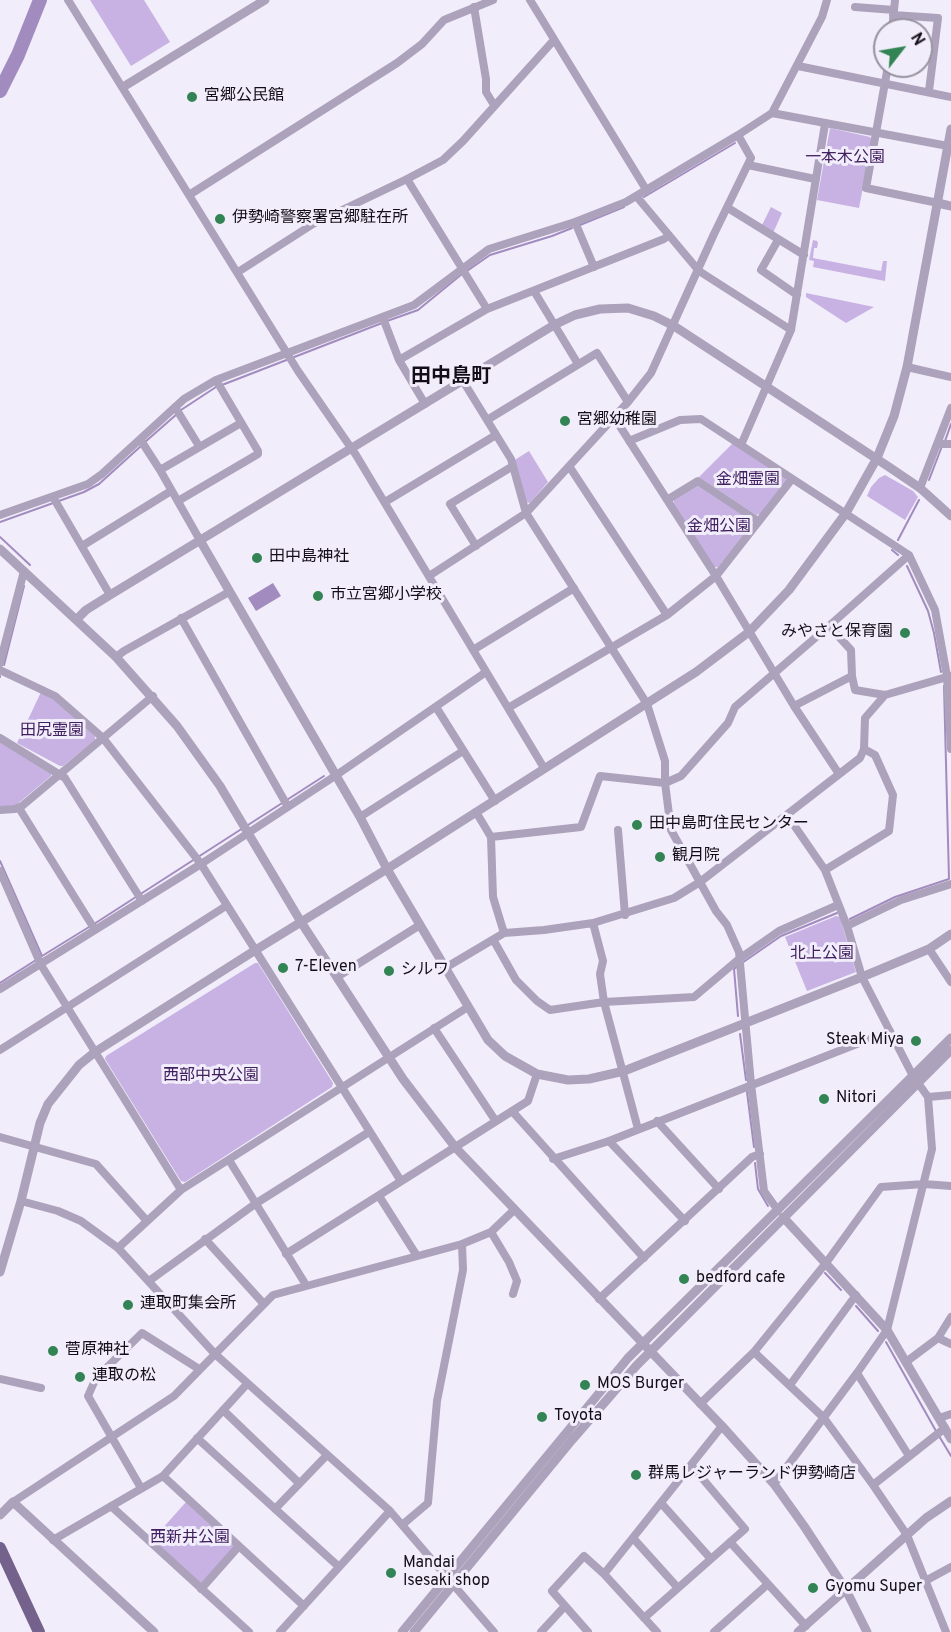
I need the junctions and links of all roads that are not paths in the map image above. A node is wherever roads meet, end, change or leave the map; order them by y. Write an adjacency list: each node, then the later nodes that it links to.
1 (68, 0): 15 (street)
2 (265, 0): 15 (street)
3 (494, 0): 7 (street)
4 (530, 0): 11 (street)
5 (827, 0): 12 (street)
6 (895, 0): 9 (street)
7 (474, 7): 18 (street); 29 (street)
8 (855, 7): 9 (street)
9 (894, 12): 10 (street); 16 (street)
10 (893, 18)
11 (554, 40): 18 (street); 28 (street)
12 (798, 66): 14 (street); 19 (street)
13 (887, 78): 14 (street)
14 (886, 84): 16 (street); 22 (street)
15 (123, 87): 29 (street)
16 (929, 92): 17 (street)
17 (951, 97)
18 (494, 105): 26 (street)
19 (772, 113): 20 (street); 23 (street)
20 (825, 124): 22 (street); 27 (street)
21 (951, 129): 24 (street)
22 (876, 133): 24 (street); 31 (street)
23 (738, 135): 25 (street); 28 (street)
24 (948, 146): 31 (street)
25 (748, 165): 27 (street); 33 (street)
26 (407, 179): 39 (street); 41 (street)
27 (815, 179): 37 (street)
28 (647, 191): 30 (street)
29 (189, 195): 41 (street)
30 (638, 197): 34 (street); 35 (street)
31 (938, 203): 32 (street); 52 (street)
32 (951, 206)
33 (728, 208): 36 (street); 40 (street)
34 (575, 222): 38 (street); 39 (street)
35 (669, 235): 38 (street); 40 (street)
36 (778, 240): 37 (street); 43 (street)
37 (804, 255): 43 (street)
38 (594, 267): 42 (street)
39 (462, 269): 44 (street); 45 (street)
40 (699, 271): 47 (street); 48 (street)
41 (238, 272): 49 (street)
42 (534, 291): 44 (street); 46 (street)
43 (796, 295): 48 (street)
44 (487, 309): 50 (street)
45 (383, 318): 49 (street); 50 (street)
46 (554, 325): 47 (street); 51 (street); 55 (street)
47 (674, 326): 56 (street); 57 (street)
48 (791, 330): 56 (street)
49 (288, 353): 54 (street); 71 (street)
50 (399, 360): 58 (street)
51 (578, 364): 57 (street); 62 (street)
52 (907, 367): 53 (street); 72 (street)
53 (951, 377)
54 (216, 380): 59 (street); 63 (street)
55 (463, 381): 58 (street); 62 (street)
56 (766, 386): 69 (street); 72 (street)
57 (628, 402): 61 (street)
58 (425, 404): 71 (street)
59 (175, 407): 65 (street); 70 (street)
60 (951, 408): 67 (street)
61 (614, 417): 66 (street); 74 (street)
62 (488, 420): 64 (street)
63 (241, 423): 70 (street); 81 (street)
64 (496, 435): 73 (street); 82 (street)
65 (140, 439): 75 (street); 79 (street)
66 (630, 441): 69 (street); 80 (street)
67 (938, 444): 68 (street); 77 (street)
68 (951, 444)
69 (741, 445): 76 (street)
70 (199, 446): 75 (street)
71 (352, 449): 82 (street); 88 (street)
72 (877, 458): 77 (street); 84 (street)
73 (513, 466): 83 (street); 90 (street)
74 (569, 466): 83 (street); 99 (street)
75 (160, 470): 78 (street)
76 (792, 479): 84 (street); 87 (street)
77 (920, 488): 86 (street)
78 (171, 490): 81 (street); 89 (street)
79 (53, 497): 85 (street); 89 (street)
80 (667, 500): 87 (street); 95 (street)
81 (178, 501): 88 (street)
82 (385, 502): 94 (street)
83 (526, 513): 90 (street); 96 (street)
84 (846, 513): 92 (street); 103 (street)
85 (0, 515)
86 (951, 516)
87 (758, 521): 95 (street)
88 (201, 542): 97 (street); 98 (street)
89 (82, 546): 98 (street)
90 (476, 546): 94 (street)
91 (0, 549): 93 (street)
92 (909, 555): 102 (street); 112 (street)
93 (24, 572): 101 (street); 107 (street)
94 (429, 576): 105 (street)
95 (716, 576): 99 (street); 103 (street)
96 (574, 588): 104 (street); 105 (street)
97 (230, 592): 100 (street); 127 (street)
98 (110, 596): 101 (street)
99 (668, 615): 104 (street)
100 (181, 618): 106 (street); 130 (street)
101 (77, 620): 106 (street)
102 (830, 626): 110 (street); 111 (street)
103 (749, 632): 110 (street); 115 (street)
104 (613, 648): 115 (street); 118 (street)
105 (473, 650): 109 (street)
106 (116, 657): 114 (street)
107 (0, 663)
108 (0, 670): 120 (street)
109 (486, 672): 117 (street); 118 (street)
110 (774, 675): 116 (street); 128 (street)
111 (852, 676): 113 (street); 116 (street)
112 (949, 676): 113 (street); 122 (street)
113 (885, 695): 121 (street)
114 (153, 696): 120 (street); 137 (street)
115 (647, 704): 124 (street); 128 (street)
116 (794, 706): 126 (street)
117 (436, 707): 123 (street); 127 (street)
118 (508, 708): 124 (street)
119 (0, 738): 125 (street)
120 (103, 738): 125 (street); 139 (street)
121 (864, 749): 126 (street); 141 (street)
122 (951, 749)
123 (463, 751): 129 (street); 135 (street)
124 (544, 768): 129 (street)
125 (61, 774): 131 (street); 145 (street)
126 (839, 774): 134 (street)
127 (335, 776): 130 (street); 135 (street)
128 (665, 783): 138 (street); 143 (street)
129 (495, 801): 133 (street)
130 (288, 807): 137 (street)
131 (19, 808): 132 (street); 153 (street)
132 (0, 810)
133 (476, 812): 138 (street); 140 (street)
134 (787, 815): 141 (street); 143 (street)
135 (360, 817): 140 (street)
136 (618, 830): 148 (street)
137 (248, 833): 139 (street); 149 (street)
138 (490, 837): 154 (street)
139 (201, 864): 145 (street); 146 (street)
140 (387, 869): 149 (street); 151 (street)
141 (825, 870): 147 (street)
142 (0, 871): 160 (street)
143 (700, 882): 148 (street); 159 (street)
144 (951, 884): 152 (street)
145 (142, 901): 153 (street)
146 (226, 906): 158 (street); 167 (street)
147 (838, 906): 152 (street); 159 (street)
148 (625, 915): 150 (street)
149 (301, 922): 158 (street); 162 (street)
150 (593, 923): 154 (street); 166 (street)
151 (420, 925): 161 (street); 162 (street)
152 (847, 926): 163 (street)
153 (95, 930): 160 (street)
154 (504, 933): 156 (street)
155 (951, 934): 157 (street)
156 (494, 941): 161 (street); 166 (street)
157 (929, 949): 163 (street); 164 (street)
158 (254, 951): 175 (street); 181 (street)
159 (739, 959): 166 (street); 169 (street)
160 (41, 964): 165 (street); 167 (street)
161 (446, 969): 168 (street)
162 (337, 977): 176 (street)
163 (862, 977): 169 (street); 171 (street)
164 (951, 982)
165 (0, 989)
166 (604, 1002): 177 (street)
167 (67, 1007): 173 (street); 175 (street)
168 (468, 1007): 170 (street); 178 (street)
169 (746, 1022): 177 (street); 180 (street)
170 (434, 1028): 176 (street); 185 (street)
171 (890, 1031): 179 (street); 180 (street)
172 (951, 1038): 179 (street)
173 (0, 1050)
174 (951, 1050): 179 (street)
175 (95, 1052): 191 (street); 200 (street)
176 (388, 1057): 181 (street); 192 (street)
177 (624, 1071): 178 (street); 187 (street)
178 (537, 1074): 184 (street)
179 (915, 1080): 183 (street); 205 (street)
180 (751, 1084): 186 (street); 193 (street)
181 (341, 1087): 188 (street); 195 (street)
182 (951, 1095): 183 (street)
183 (928, 1098): 197 (street)
184 (512, 1111): 185 (street); 194 (street)
185 (495, 1120): 192 (street)
186 (657, 1121): 187 (street); 199 (street)
187 (638, 1129): 190 (street)
188 (369, 1132): 196 (street); 203 (street)
189 (0, 1137): 191 (street)
190 (609, 1140): 194 (street); 207 (street)
191 (34, 1146): 202 (street); 206 (street)
192 (455, 1147): 196 (street); 204 (street)
193 (760, 1154): 199 (street); 205 (street)
194 (553, 1159): 215 (street)
195 (229, 1160): 200 (street); 203 (street)
196 (400, 1181): 201 (street)
197 (924, 1184): 198 (street); 216 (street); 225 (street)
198 (951, 1186)
199 (719, 1189): 207 (street)
200 (181, 1190): 206 (street)
201 (379, 1196): 213 (street); 214 (street)
202 (21, 1201): 211 (street); 212 (street)
203 (255, 1204): 209 (street); 213 (street)
204 (514, 1210): 208 (street); 222 (street)
205 (780, 1213): 216 (street); 227 (street); 229 (street)
206 (147, 1221): 211 (street)
207 (685, 1221): 215 (street)
208 (491, 1232): 210 (street); 220 (street)
209 (204, 1239): 218 (street); 223 (street)
210 (462, 1244): 214 (street); 264 (street)
211 (118, 1248): 218 (street)
212 (4, 1249): 217 (street)
213 (286, 1254): 219 (street)
214 (417, 1256): 219 (street)
215 (644, 1258): 222 (street)
216 (826, 1263): 221 (street); 230 (street)
217 (0, 1272)
218 (150, 1281): 231 (street)
219 (306, 1285): 223 (street)
220 (513, 1294)
221 (856, 1295): 225 (street); 237 (street)
222 (599, 1299): 227 (street)
223 (263, 1303): 231 (street)
224 (951, 1317): 226 (street)
225 (887, 1329): 232 (street); 234 (street)
226 (938, 1338): 228 (street); 232 (street)
227 (642, 1343): 229 (street); 276 (street)
228 (951, 1344)
229 (650, 1351): 239 (street); 276 (street)
230 (754, 1352): 237 (street); 239 (street)
231 (215, 1354): 233 (street); 236 (street)
232 (906, 1362): 243 (street)
233 (199, 1369): 246 (street); 246 (street)
234 (857, 1374): 242 (street); 250 (street)
235 (0, 1379): 238 (street)
236 (247, 1384): 240 (street); 249 (street)
237 (790, 1385): 242 (street)
238 (41, 1388)
239 (700, 1404): 244 (street)
240 (223, 1410): 247 (street); 253 (street)
241 (951, 1414): 243 (street)
242 (824, 1418): 254 (street); 255 (street)
243 (939, 1418): 245 (street)
244 (722, 1426): 251 (street); 254 (street)
245 (945, 1428): 248 (street); 250 (street)
246 (111, 1437): 256 (street); 258 (street)
247 (197, 1438): 252 (street); 261 (street)
248 (951, 1439)
249 (327, 1455): 253 (street); 262 (street)
250 (909, 1456): 255 (street)
251 (691, 1465): 259 (street); 268 (street)
252 (163, 1476): 256 (street); 269 (street)
253 (299, 1483): 261 (street)
254 (774, 1484): 280 (street)
255 (873, 1485): 265 (street)
256 (141, 1488): 260 (street)
257 (951, 1501): 265 (street)
258 (13, 1502): 263 (street); 267 (street)
259 (661, 1503): 266 (street); 271 (street)
260 (111, 1506): 267 (street); 279 (street)
261 (275, 1509): 272 (street)
262 (390, 1511): 264 (street); 272 (street)
263 (0, 1515)
264 (402, 1525): 276 (street)
265 (907, 1535): 275 (street); 280 (street)
266 (633, 1538): 274 (street); 278 (street)
267 (53, 1540): 285 (street)
268 (730, 1542): 271 (street); 277 (street)
269 (239, 1546): 279 (street); 281 (street)
270 (0, 1548): 287 (main road)
271 (711, 1559): 278 (street)
272 (338, 1566): 281 (street)
273 (951, 1567): 275 (street)
274 (604, 1574): 282 (street); 283 (street)
275 (927, 1580): 297 (street)
276 (450, 1581): 289 (street); 290 (street); 291 (street)
277 (768, 1584): 284 (street); 295 (street)
278 (678, 1588): 283 (street)
279 (201, 1589): 288 (street)
280 (846, 1590): 284 (street); 296 (street)
281 (304, 1605): 286 (street)
282 (565, 1606): 292 (street); 293 (street)
283 (645, 1618): 294 (street)
284 (802, 1629)
285 (147, 1630)
286 (286, 1630)
287 (39, 1632)
288 (249, 1632)
289 (402, 1632)
290 (414, 1632)
291 (494, 1632)
292 (541, 1632)
293 (588, 1632)
294 (657, 1632)
295 (714, 1632)
296 (867, 1632)
297 (946, 1632)

